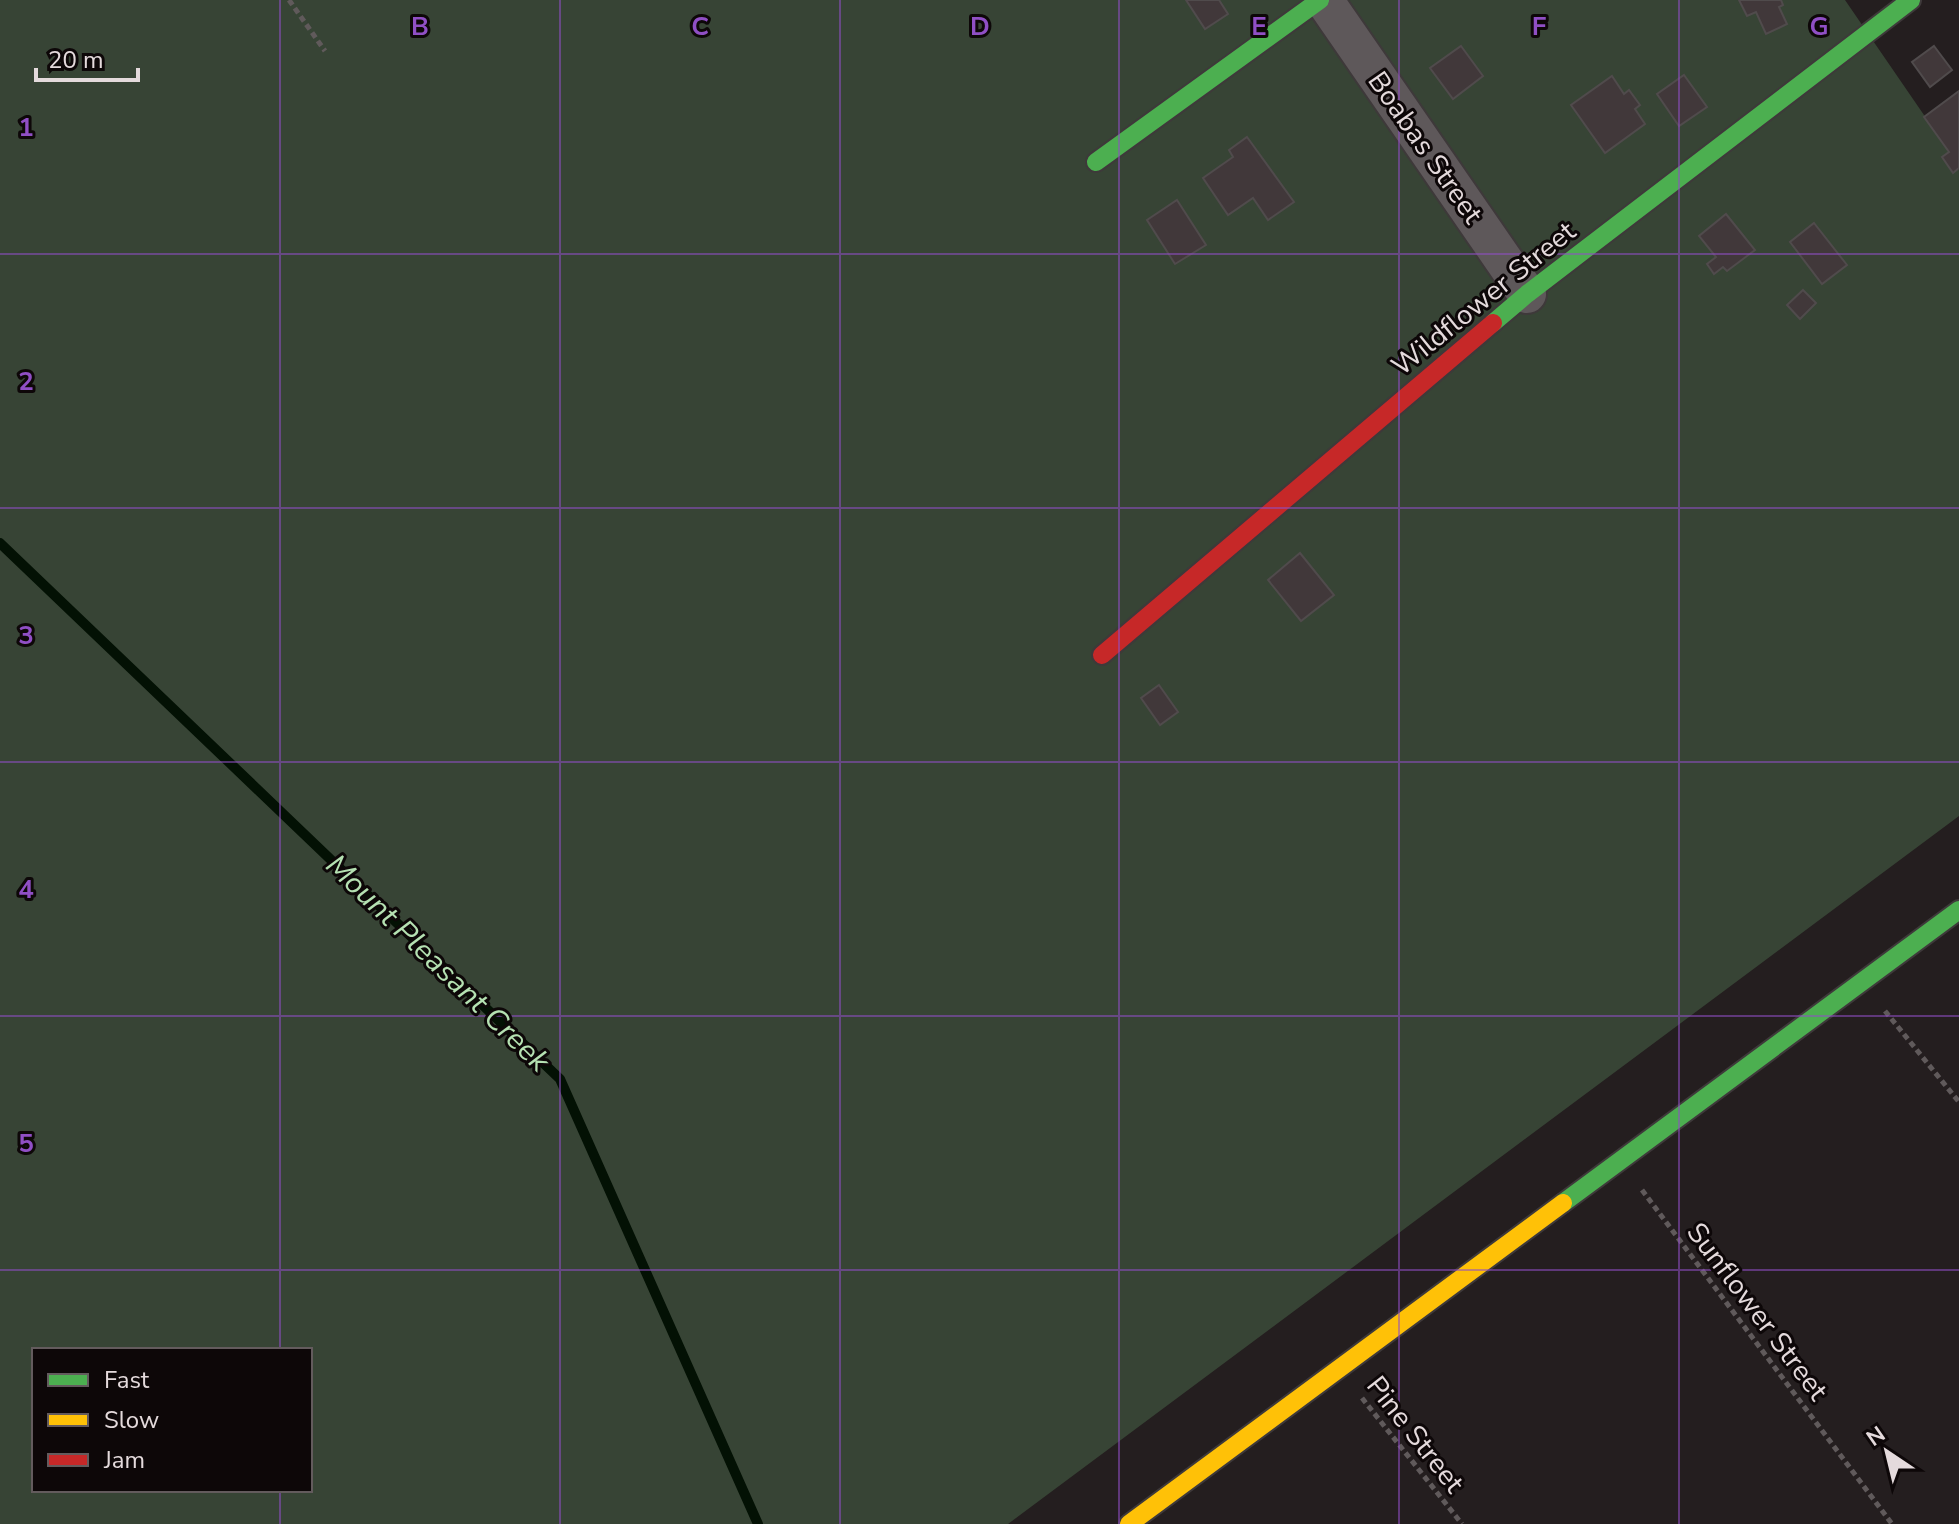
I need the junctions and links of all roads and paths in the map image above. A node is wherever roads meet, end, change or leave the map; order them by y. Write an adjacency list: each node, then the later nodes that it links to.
1 (289, 0): 4 (path)
2 (1322, 0): 5 (street); 6 (street, Boabas Street)
3 (1911, 0): 6 (street, Wildflower Street)
4 (325, 51)
5 (1096, 162)
6 (1527, 294): 7 (street, Wildflower Street)
7 (1102, 655)
8 (1959, 910): 9 (street)
9 (1861, 982): 10 (path); 11 (street)
10 (1959, 1102)
11 (1620, 1160): 12 (street); 15 (path, Sunflower Street)
12 (1339, 1369): 13 (street); 14 (path, Pine Street)
13 (1129, 1524)
14 (1462, 1524)
15 (1892, 1524)

